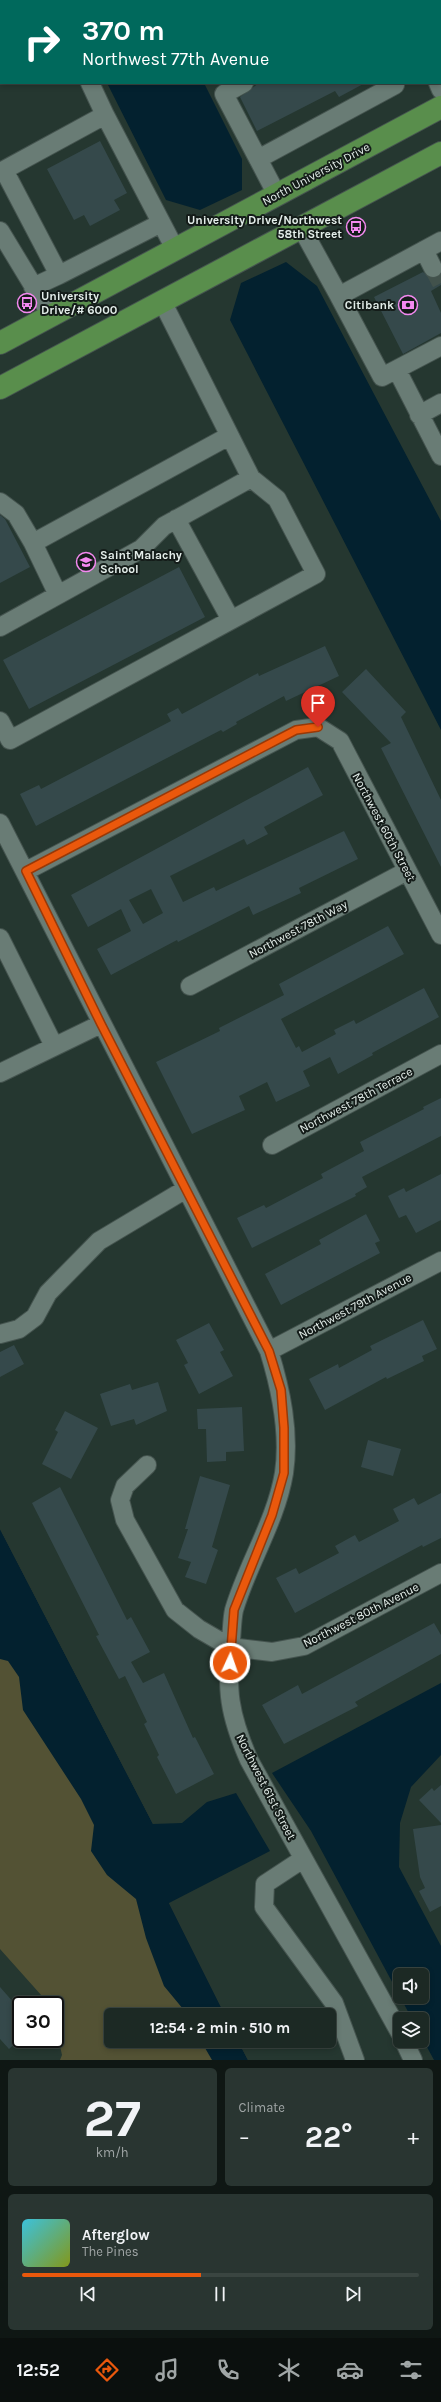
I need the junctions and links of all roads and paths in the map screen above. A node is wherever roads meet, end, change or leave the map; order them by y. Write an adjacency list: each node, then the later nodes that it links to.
1 (90, 84): 5 (street)
2 (242, 84): 7 (street)
3 (394, 84): 7 (street)
4 (441, 107): 8 (main road, North University Drive)
5 (105, 115): 9 (street); 16 (street)
6 (441, 153): 10 (main road)
7 (258, 159): 8 (street)
8 (277, 195): 13 (main road, North University Drive)
9 (161, 223): 13 (street); 16 (street)
10 (301, 227): 18 (street); 19 (main road)
11 (0, 231): 17 (street)
12 (441, 241): 14 (street)
13 (175, 249): 20 (main road, North University Drive)
14 (424, 250): 15 (street); 18 (street)
15 (433, 268)
16 (59, 275): 17 (street)
17 (33, 288): 20 (street)
18 (339, 296): 23 (street)
19 (162, 302): 24 (main road); 27 (street)
20 (51, 315): 21 (main road, North University Drive)
21 (0, 343)
22 (441, 346): 23 (street)
23 (397, 370): 26 (street)
24 (0, 388)
25 (441, 403): 26 (street)
26 (420, 415): 28 (street)
27 (229, 436): 29 (street); 32 (street)
28 (441, 456)
29 (251, 478): 31 (street); 34 (street)
30 (0, 502): 32 (street)
31 (176, 519): 33 (street); 34 (street)
32 (33, 543): 33 (street)
33 (58, 595): 35 (street)
34 (231, 620): 36 (street)
35 (0, 627)
36 (0, 721)
37 (0, 823): 38 (street, Northwest 61st Street)
38 (26, 871): 39 (street, Northwest 60th Street); 43 (street, Northwest 61st Street)
39 (407, 871): 40 (street, Northwest 60th Street); 42 (street, Northwest 78th Way)
40 (441, 935)
41 (0, 938): 44 (street)
42 (190, 986)
43 (101, 1024): 44 (street); 48 (street, Northwest 61st Street)
44 (54, 1046): 46 (street)
45 (441, 1054): 47 (street, Northwest 78th Terrace)
46 (0, 1073)
47 (272, 1145)
48 (186, 1189): 50 (street); 51 (street, Northwest 61st Street)
49 (441, 1261): 51 (street, Northwest 79th Avenue)
50 (0, 1334)
51 (269, 1351): 54 (street, Northwest 61st Street)
52 (147, 1465): 54 (street)
53 (441, 1573): 54 (street, Northwest 80th Avenue)
54 (230, 1647): 55 (street, Northwest 61st Street)
55 (303, 1859): 56 (street, Northwest 61st Street); 58 (street)
56 (393, 2021)
57 (407, 2048): 59 (street)
58 (355, 2060)
59 (413, 2060)

